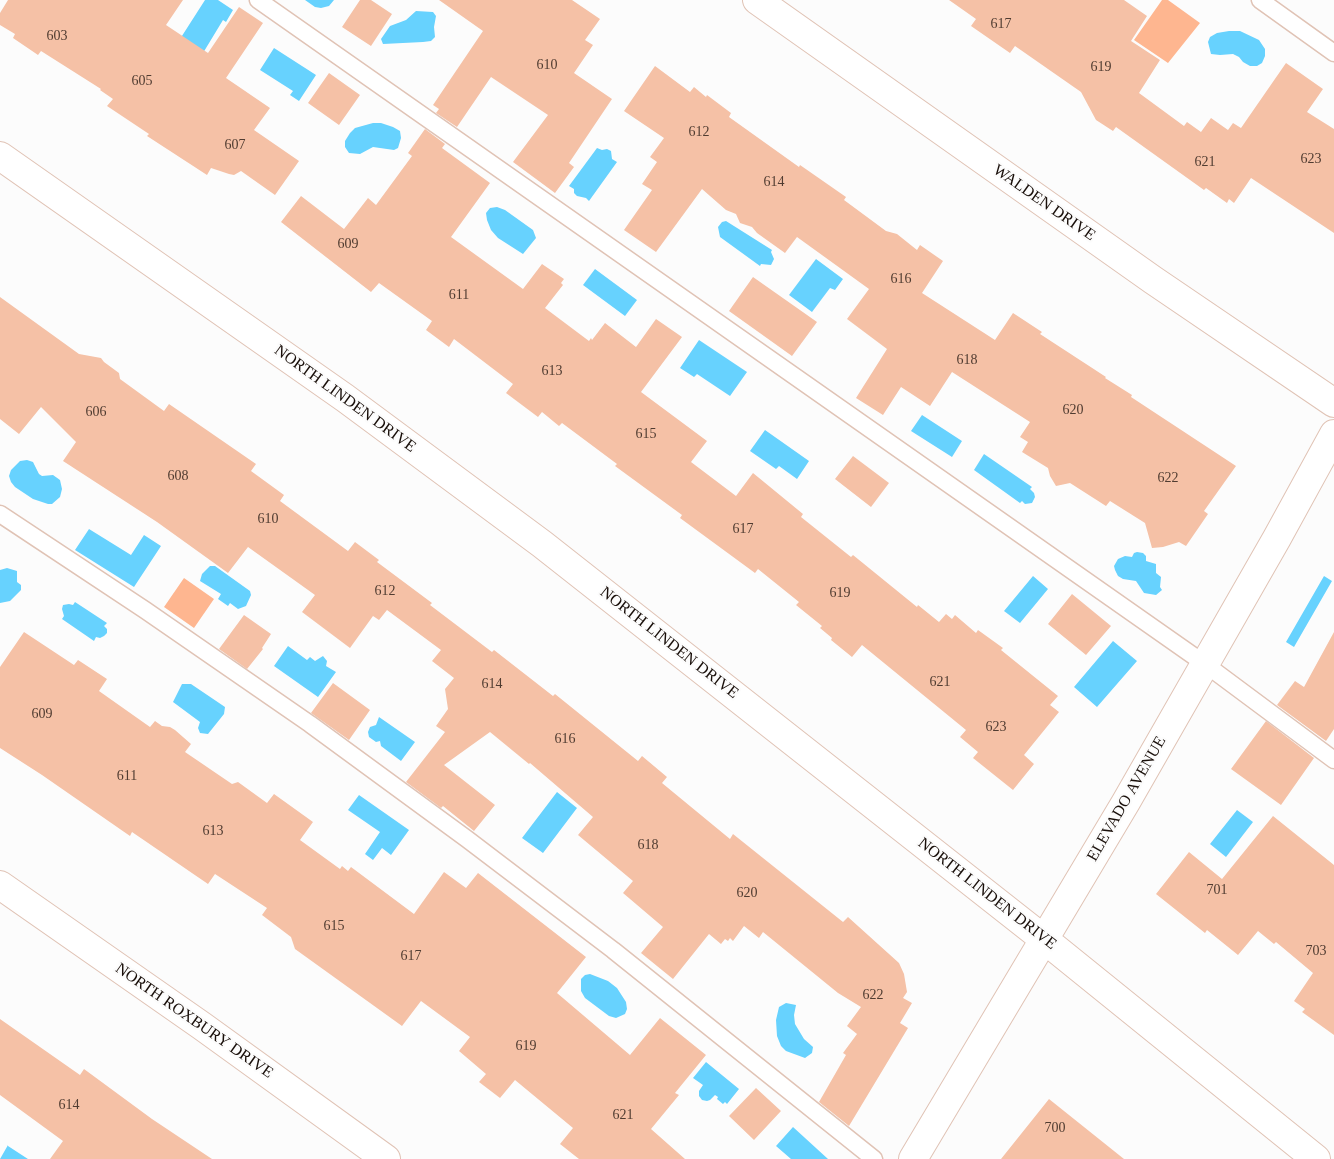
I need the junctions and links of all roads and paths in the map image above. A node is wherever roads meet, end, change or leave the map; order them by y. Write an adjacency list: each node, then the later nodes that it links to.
1 (258, 0): 9 (lane)
2 (757, 0): 6 (street, WALDEN DRIVE)
3 (1260, 0): 4 (lane)
4 (1334, 53)
5 (0, 156): 12 (street, NORTH LINDEN DRIVE)
6 (1334, 403)
7 (1334, 434): 9 (street, ELEVADO AVENUE)
8 (0, 514): 14 (lane)
9 (1205, 664): 10 (lane); 12 (street, ELEVADO AVENUE)
10 (1334, 760)
11 (0, 885): 13 (street, NORTH ROXBURY DRIVE)
12 (1045, 940): 15 (street, ELEVADO AVENUE); 16 (street, NORTH LINDEN DRIVE)
13 (386, 1159)
14 (874, 1159)
15 (914, 1159)
16 (1316, 1159)

